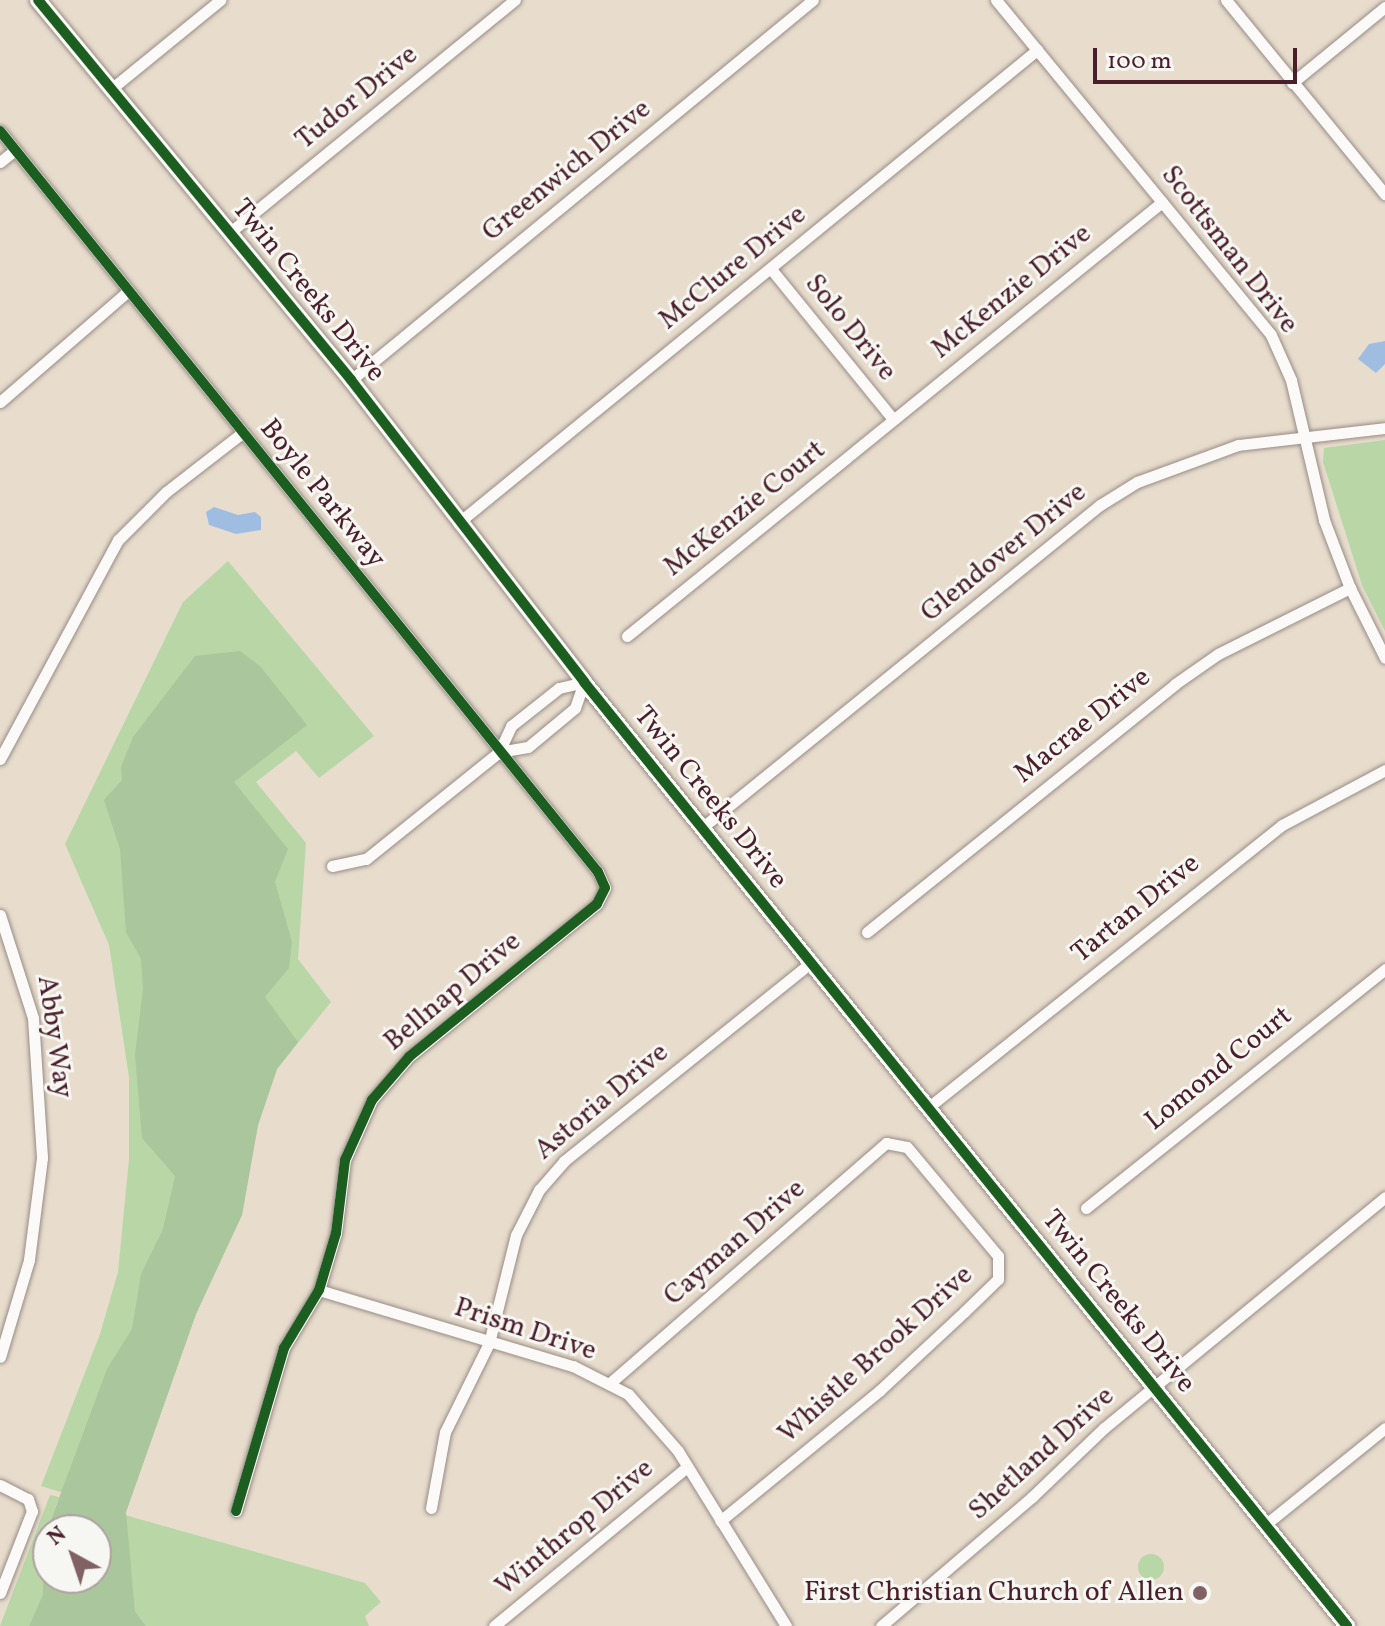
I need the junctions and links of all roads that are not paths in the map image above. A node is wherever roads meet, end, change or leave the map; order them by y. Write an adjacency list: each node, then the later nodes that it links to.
1 (38, 0): 10 (street, Twin Creeks Drive)
2 (220, 0): 10 (street)
3 (515, 0): 16 (street, Tudor Drive)
4 (813, 0): 19 (street, Greenwich Drive)
5 (996, 0): 8 (street, Scottsman Drive)
6 (1226, 0): 9 (street)
7 (1385, 7): 9 (street)
8 (1037, 50): 15 (street, Scottsman Drive); 17 (street, McClure Drive)
9 (1292, 83): 14 (street)
10 (111, 89): 16 (street, Twin Creeks Drive)
11 (0, 131): 12 (street, Boyle Parkway)
12 (15, 150): 13 (street); 18 (street, Boyle Parkway)
13 (0, 162)
14 (1385, 194)
15 (1162, 202): 21 (street, McKenzie Drive); 24 (street, Scottsman Drive)
16 (229, 233): 19 (street, Twin Creeks Drive)
17 (771, 269): 21 (street, Solo Drive); 25 (street, McClure Drive)
18 (128, 291): 20 (street); 23 (street, Boyle Parkway)
19 (351, 380): 25 (street, Twin Creeks Drive)
20 (0, 402)
21 (893, 419): 27 (street, McKenzie Court)
22 (1385, 428): 24 (street, Glendover Drive)
23 (242, 433): 30 (street, Boyle Parkway); 31 (street)
24 (1306, 437): 26 (street, Scottsman Drive); 33 (street, Glendover Drive)
25 (458, 523): 29 (street, Twin Creeks Drive)
26 (1350, 588): 28 (street, Scottsman Drive); 37 (street, Macrae Drive)
27 (627, 636)
28 (1385, 658)
29 (584, 682): 30 (street); 30 (street); 33 (street, Twin Creeks Drive)
30 (499, 752): 34 (street); 35 (street, Boyle Parkway)
31 (0, 759)
32 (1385, 770): 40 (street, Tartan Drive)
33 (704, 826): 38 (street, Twin Creeks Drive)
34 (332, 866)
35 (605, 888): 44 (street, Bellnap Drive)
36 (0, 915): 46 (street, Abby Way)
37 (867, 932)
38 (813, 961): 40 (street, Twin Creeks Drive); 45 (street, Astoria Drive)
39 (1385, 969): 43 (street, Lomond Court)
40 (930, 1106): 48 (street, Twin Creeks Drive)
41 (893, 1142): 47 (street, Cayman Drive); 54 (street, Whistle Brook Drive)
42 (1385, 1197): 48 (street, Shetland Drive)
43 (1086, 1208)
44 (319, 1290): 45 (street, Prism Drive); 53 (street, Bellnap Drive)
45 (489, 1343): 47 (street, Prism Drive); 52 (street, Astoria Drive)
46 (0, 1357)
47 (610, 1383): 50 (street, Prism Drive)
48 (1155, 1385): 55 (street, Twin Creeks Drive); 59 (street, Shetland Drive)
49 (1385, 1428): 55 (street)
50 (687, 1467): 54 (street, Prism Drive); 57 (street, Winthrop Drive)
51 (0, 1485): 56 (street)
52 (431, 1508)
53 (236, 1511)
54 (720, 1521): 58 (street, Prism Drive)
55 (1266, 1524): 60 (street, Twin Creeks Drive)
56 (0, 1593)
57 (494, 1626)
58 (786, 1626)
59 (881, 1626)
60 (1347, 1626)

